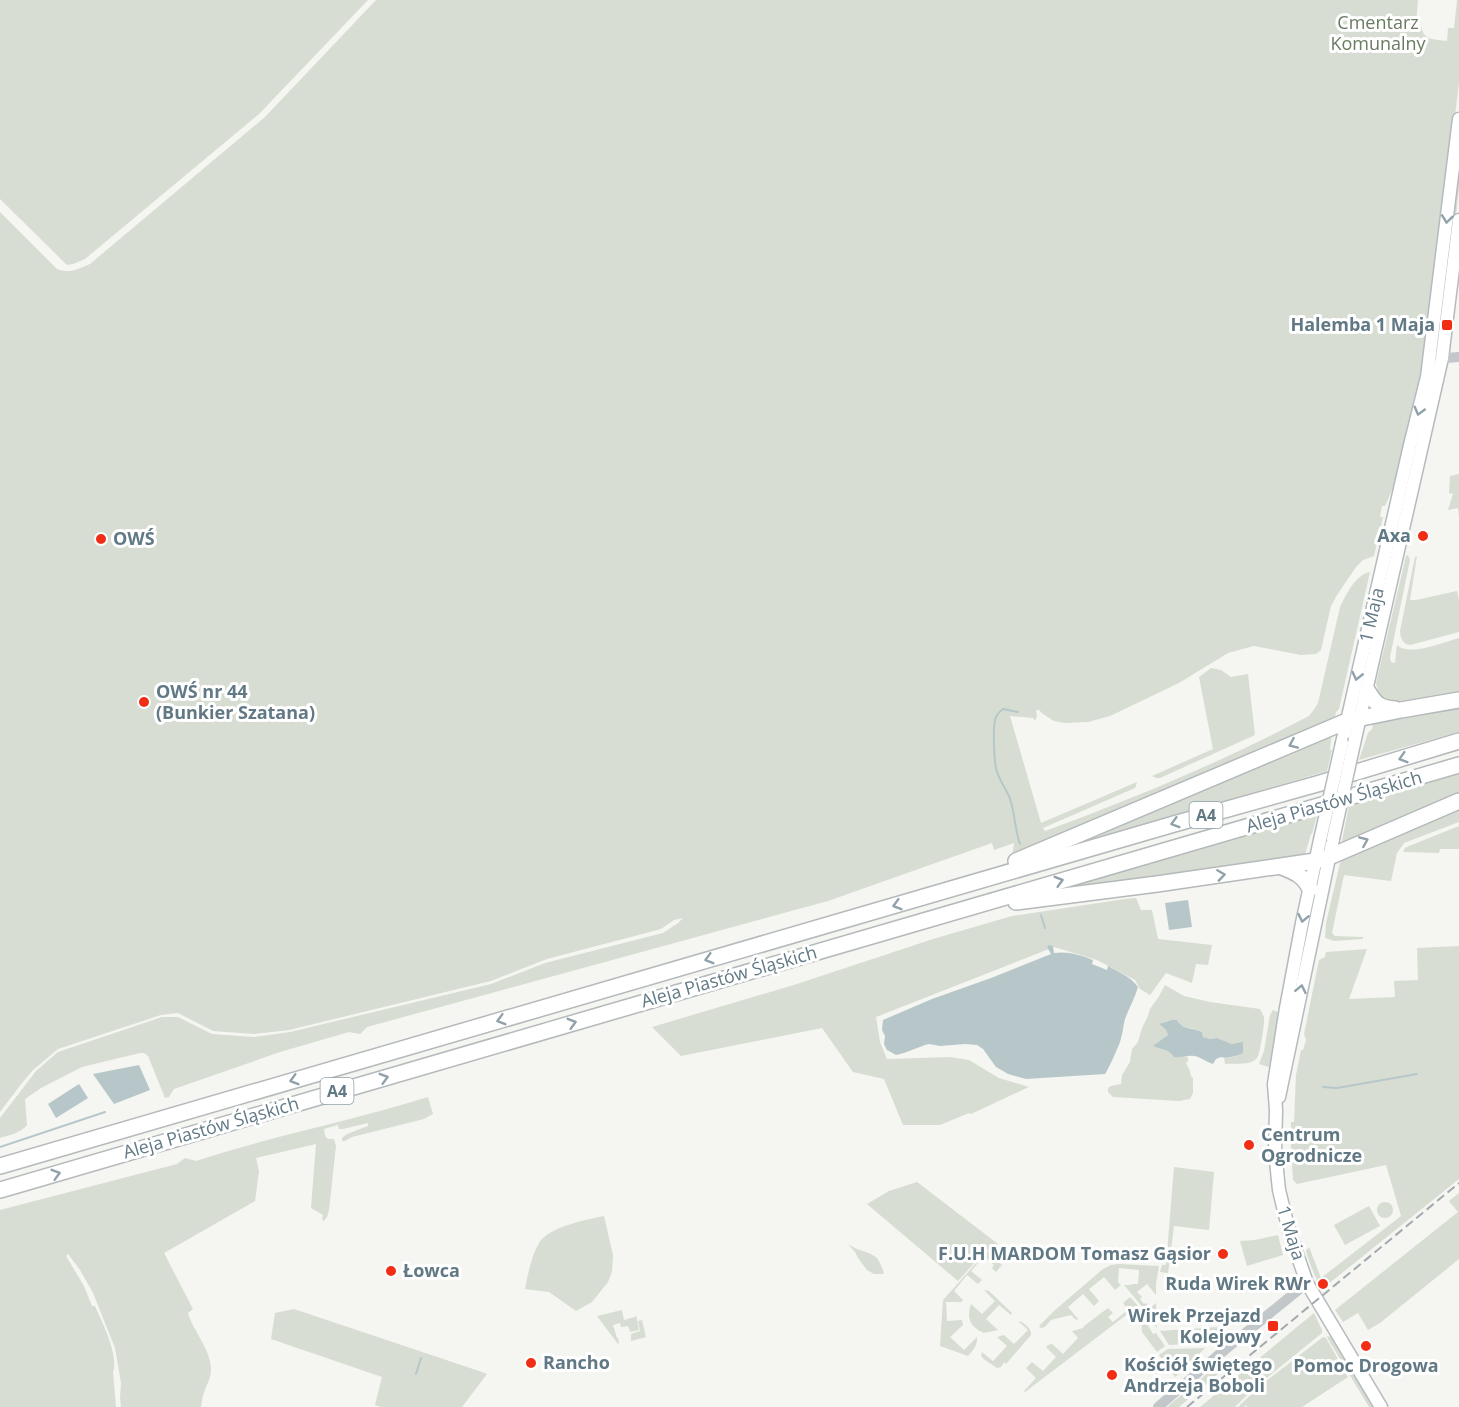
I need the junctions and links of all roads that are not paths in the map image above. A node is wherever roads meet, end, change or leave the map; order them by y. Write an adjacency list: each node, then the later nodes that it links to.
1 (1459, 119): 3 (main road, 1 Maja, one-way to 3)
2 (1459, 220): 3 (main road, 1 Maja)
3 (1437, 357): 4 (street); 5 (main road, 1 Maja); 8 (main road, 1 Maja, one-way to 8)
4 (1459, 357)
5 (1367, 690): 7 (highway); 8 (main road, 1 Maja)
6 (1459, 700): 7 (highway)
7 (1401, 710): 8 (highway)
8 (1354, 720): 12 (main road, 1 Maja, bridge); 12 (main road, 1 Maja, bridge); 15 (highway, one-way to 15)
9 (1459, 741): 15 (highway, Aleja Piastów Śląskich / A4, one-way to 15)
10 (1459, 765): 17 (highway, Aleja Piastów Śląskich / A4, one-way to 10)
11 (1459, 801): 13 (highway, one-way to 11)
12 (1326, 840): 13 (main road, 1 Maja)
13 (1322, 859): 14 (highway); 16 (main road, 1 Maja); 18 (main road, 1 Maja, one-way to 13)
14 (1279, 866): 16 (highway); 17 (highway, one-way to 14)
15 (953, 888): 19 (highway, Aleja Piastów Śląskich / A4, one-way to 19)
16 (1310, 889): 18 (main road, 1 Maja, one-way to 18)
17 (963, 909): 20 (highway, Aleja Piastów Śląskich / A4, one-way to 17)
18 (1276, 1110): 21 (main road, 1 Maja)
19 (0, 1166)
20 (0, 1190)
21 (1307, 1283): 22 (street); 23 (main road, 1 Maja)
22 (1158, 1407)
23 (1381, 1407)

